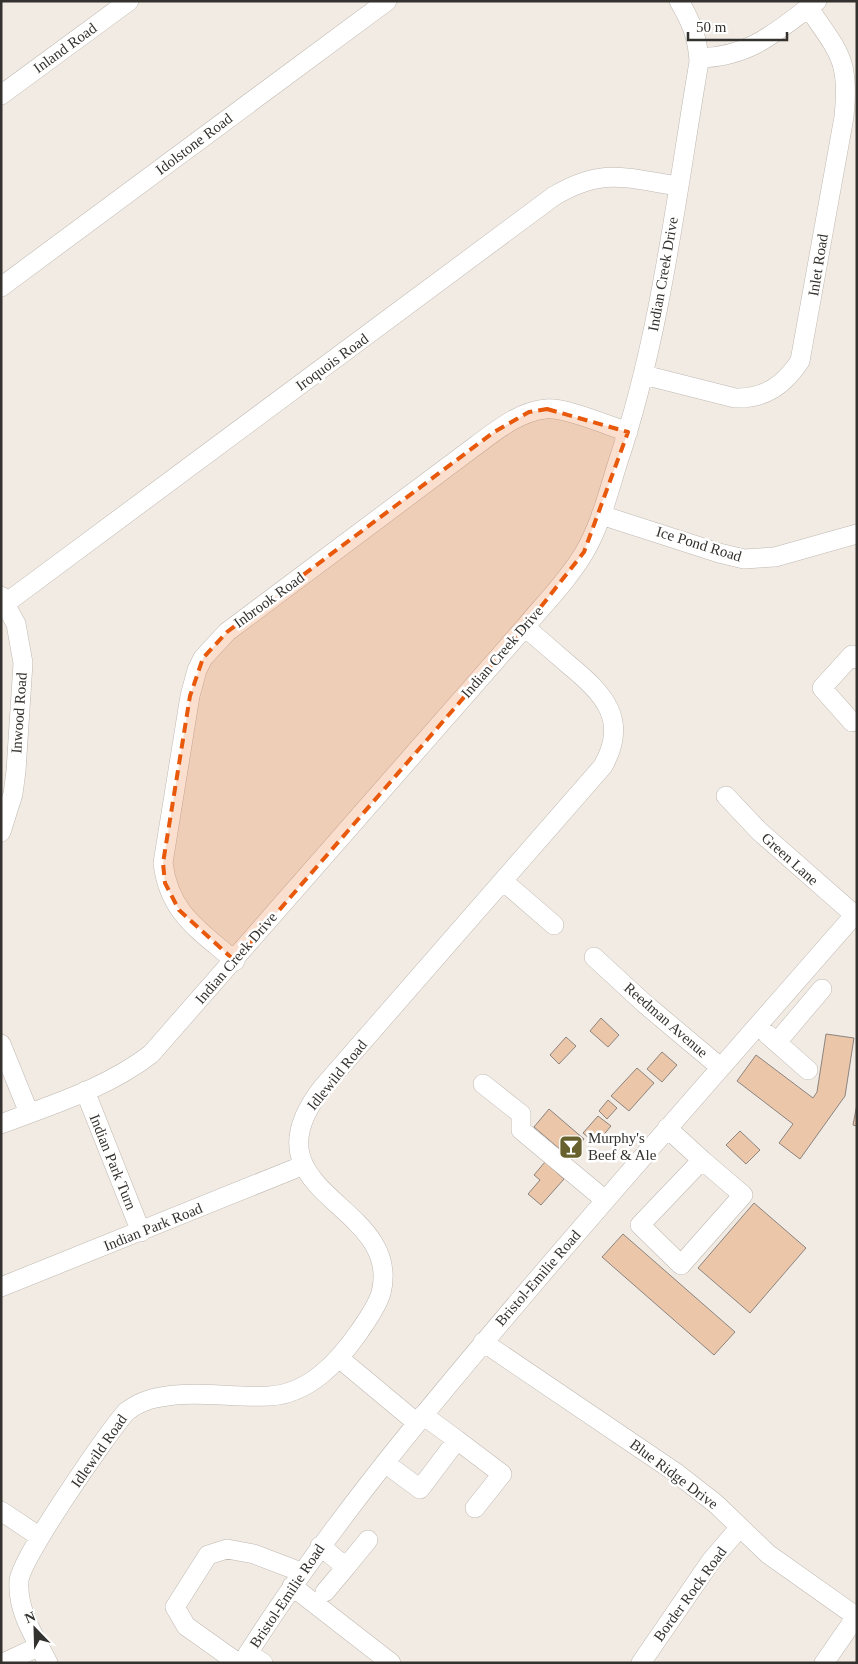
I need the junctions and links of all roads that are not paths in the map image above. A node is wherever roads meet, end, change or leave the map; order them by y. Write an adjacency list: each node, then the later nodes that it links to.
1 (129, 1): 6 (street, Inland Road)
2 (387, 1): 8 (street, Idolstone Road)
3 (678, 1): 5 (street, Indian Creek Drive)
4 (813, 4): 5 (street); 9 (street, Inlet Road)
5 (699, 58): 7 (street, Indian Creek Drive)
6 (1, 95)
7 (678, 186): 9 (street, Indian Creek Drive); 13 (street, Iroquois Road)
8 (1, 287)
9 (644, 375): 10 (street, Indian Creek Drive)
10 (628, 432): 11 (street, Indian Creek Drive); 23 (street, Inbrook Road)
11 (601, 515): 12 (street, Ice Pond Road); 14 (street, Indian Creek Drive)
12 (857, 534)
13 (4, 599): 18 (street, Inwood Road)
14 (525, 627): 19 (street, Idlewild Road); 23 (street, Indian Creek Drive)
15 (857, 659): 16 (street)
16 (852, 722)
17 (726, 796): 20 (street, Green Lane)
18 (1, 832)
19 (503, 881): 21 (street); 36 (street, Idlewild Road)
20 (856, 915): 25 (street, Bristol-Emilie Road)
21 (554, 925)
22 (594, 957): 28 (street, Reedman Avenue)
23 (235, 961): 31 (street, Indian Creek Drive)
24 (822, 989): 26 (street)
25 (757, 1025): 26 (street); 28 (street, Bristol-Emilie Road)
26 (776, 1042): 29 (street)
27 (1, 1044): 32 (street)
28 (720, 1067): 34 (street, Bristol-Emilie Road)
29 (808, 1070)
30 (483, 1084): 37 (street)
31 (85, 1091): 32 (street, Indian Creek Drive); 38 (street, Indian Park Turn)
32 (29, 1113): 33 (street, Indian Creek Drive)
33 (1, 1124)
34 (667, 1128): 35 (street); 37 (street, Bristol-Emilie Road)
35 (702, 1160): 35 (street)
36 (304, 1165): 38 (street, Indian Park Road); 41 (street, Idlewild Road)
37 (605, 1200): 40 (street, Bristol-Emilie Road)
38 (141, 1232): 39 (street, Indian Park Road)
39 (1, 1287)
40 (483, 1342): 42 (street, Bristol-Emilie Road); 47 (street, Blue Ridge Drive)
41 (339, 1358): 42 (street); 48 (street, Idlewild Road)
42 (420, 1419): 43 (street); 44 (street, Bristol-Emilie Road)
43 (457, 1440): 44 (street); 45 (street)
44 (385, 1463): 50 (street, Bristol-Emilie Road)
45 (475, 1508)
46 (1, 1511): 48 (street)
47 (740, 1527): 54 (street, Blue Ridge Drive); 59 (street, Border Rock Road)
48 (40, 1536): 55 (street, Idlewild Road)
49 (368, 1540): 51 (street)
50 (320, 1546): 51 (street); 52 (street, Bristol-Emilie Road)
51 (346, 1567): 53 (street)
52 (297, 1579): 56 (street, Bristol-Emilie Road); 56 (street); 58 (street)
53 (325, 1592)
54 (856, 1617): 60 (street)
55 (44, 1654): 57 (street)
56 (248, 1660)
57 (3, 1663)
58 (391, 1663)
59 (641, 1663)
60 (824, 1663)

